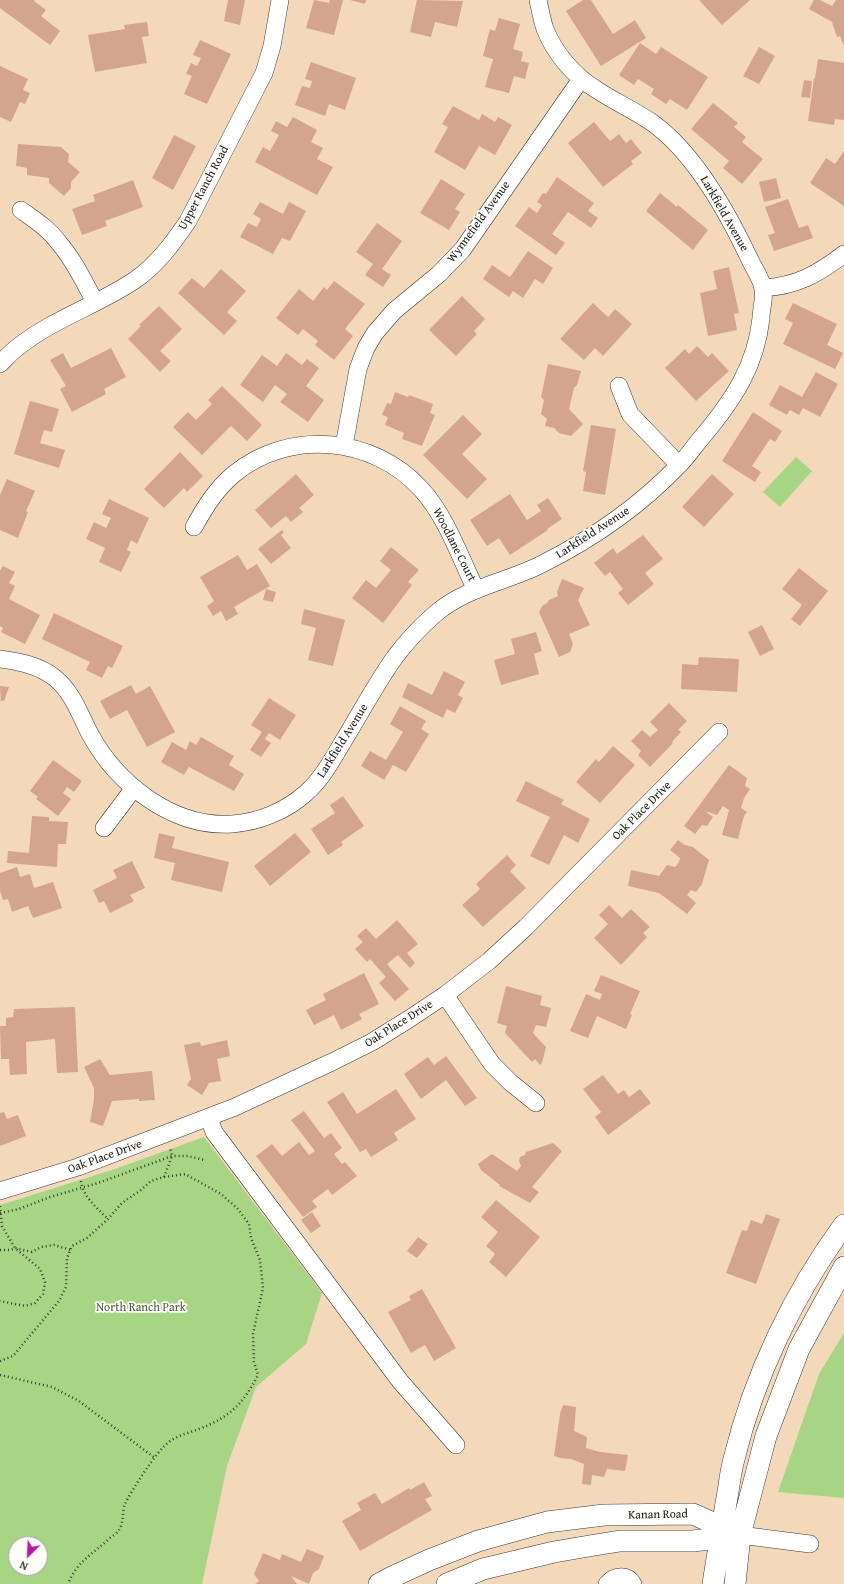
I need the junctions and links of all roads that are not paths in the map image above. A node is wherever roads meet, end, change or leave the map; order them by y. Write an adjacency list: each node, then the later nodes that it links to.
1 (280, 0): 7 (street, Upper Ranch Road)
2 (538, 0): 3 (street, Larkfield Avenue)
3 (581, 79): 6 (street, Larkfield Avenue); 10 (street, Wynnefield Avenue)
4 (21, 210): 7 (street)
5 (844, 254): 6 (street)
6 (763, 288): 11 (street, Larkfield Avenue)
7 (94, 302): 8 (street, Upper Ranch Road)
8 (0, 364)
9 (619, 386): 11 (street)
10 (344, 446): 12 (street, Woodlane Court); 13 (street, Woodlane Court)
11 (679, 465): 13 (street, Larkfield Avenue)
12 (194, 527)
13 (476, 590): 16 (street, Larkfield Avenue)
14 (0, 659): 16 (street, Larkfield Avenue)
15 (719, 732): 18 (street, Oak Place Drive)
16 (134, 788): 17 (street)
17 (104, 828)
18 (446, 995): 19 (street); 20 (street, Oak Place Drive)
19 (536, 1103)
20 (209, 1118): 21 (street, Oak Place Drive); 24 (street)
21 (0, 1191)
22 (844, 1225): 25 (main road)
23 (844, 1267): 25 (main road)
24 (456, 1445)
25 (728, 1533): 26 (street); 27 (main road, Kanan Road); 28 (main road, Kanan Road); 31 (main road); 32 (main road)
26 (810, 1544)
27 (379, 1584)
28 (447, 1584)
29 (607, 1584): 30 (street)
30 (633, 1584)
31 (713, 1584)
32 (735, 1584)

